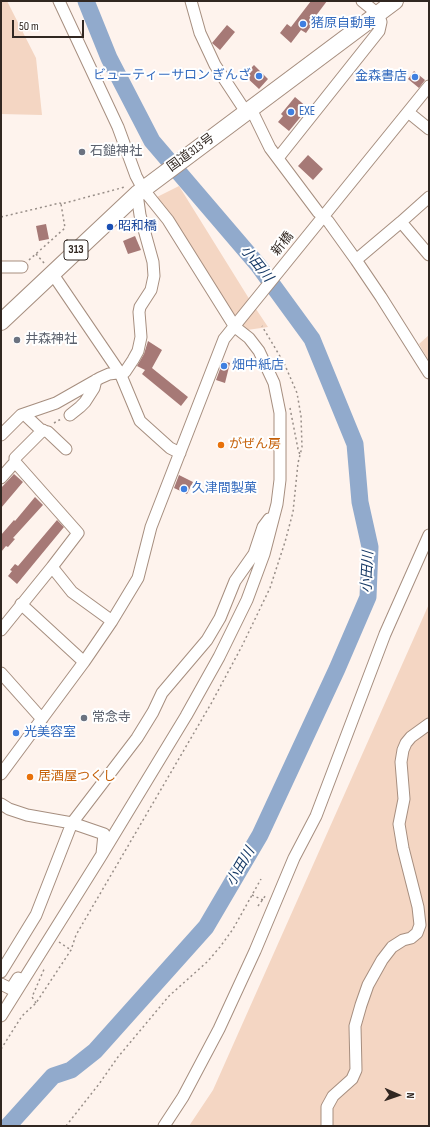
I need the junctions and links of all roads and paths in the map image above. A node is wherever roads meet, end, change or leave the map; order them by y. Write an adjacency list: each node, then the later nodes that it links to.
1 (59, 1): 11 (street)
2 (191, 1): 7 (street)
3 (362, 1): 5 (street)
4 (395, 1): 5 (highway, 国道313号 / 313)
5 (378, 14): 7 (highway, 国道313号 / 313); 10 (street)
6 (429, 86): 8 (street, 新橋)
7 (246, 112): 10 (street); 11 (highway, 国道313号 / 313)
8 (408, 112): 9 (street); 15 (street, 新橋)
9 (429, 130)
10 (278, 158): 15 (street)
11 (144, 188): 13 (path); 21 (highway, 国道313号 / 313); 23 (street); 24 (street)
12 (429, 197): 16 (street)
13 (61, 204): 14 (path); 20 (path)
14 (1, 217)
15 (321, 219): 18 (street); 23 (street, 新橋)
16 (401, 222): 17 (street); 18 (street)
17 (429, 255)
18 (356, 260): 25 (street)
19 (1, 267): 20 (street)
20 (22, 267)
21 (52, 273): 22 (highway, 国道313号 / 313); 24 (street)
22 (1, 322)
23 (237, 324): 33 (street, 新橋); 36 (street)
24 (120, 372): 26 (street); 33 (street)
25 (429, 373)
26 (96, 380): 27 (street); 28 (street)
27 (24, 414): 30 (street); 31 (street)
28 (70, 415): 29 (path)
29 (54, 423)
30 (43, 430): 32 (street); 34 (street)
31 (1, 435)
32 (66, 449)
33 (180, 453): 40 (street, 新橋)
34 (15, 462): 35 (street); 38 (street)
35 (1, 478)
36 (277, 504): 52 (street); 53 (street)
37 (429, 535): 65 (street)
38 (52, 567): 39 (street); 40 (street)
39 (21, 604): 41 (street); 44 (street)
40 (112, 621): 44 (street, 新橋)
41 (1, 630)
42 (244, 634): 43 (path)
43 (247, 636)
44 (84, 662): 46 (street, 新橋)
45 (1, 673): 46 (street)
46 (42, 719): 48 (street, 新橋)
47 (429, 724): 66 (street)
48 (1, 774)
49 (158, 787): 50 (path)
50 (162, 789)
51 (1, 804): 52 (street)
52 (72, 823): 53 (street); 60 (street)
53 (101, 856): 59 (street)
54 (261, 879): 55 (path)
55 (252, 895): 56 (path); 64 (path)
56 (263, 900)
57 (56, 940): 58 (path)
58 (71, 950)
59 (43, 951): 61 (street); 62 (path); 63 (street)
60 (1, 972)
61 (1, 984)
62 (36, 1003)
63 (1, 1016)
64 (66, 1126)
65 (164, 1126)
66 (327, 1126)

